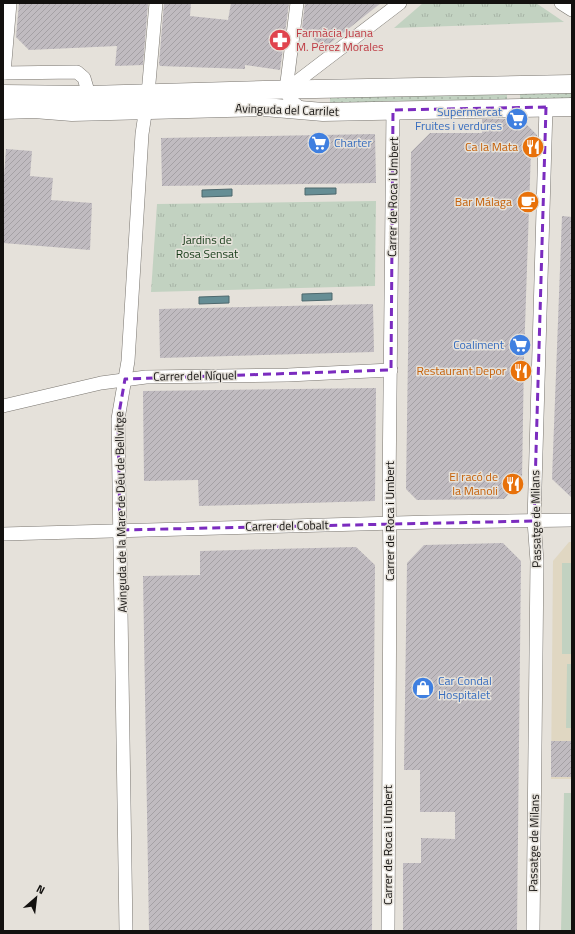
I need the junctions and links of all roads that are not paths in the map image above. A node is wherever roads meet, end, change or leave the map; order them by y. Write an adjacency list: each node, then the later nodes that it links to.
1 (10, 3): 7 (street)
2 (156, 3): 12 (street, Avinguda de la Mare de Déu de Bellvitge)
3 (297, 3): 9 (street)
4 (400, 3): 9 (street)
5 (561, 3): 6 (street)
6 (572, 10)
7 (4, 73): 11 (street)
8 (572, 84): 9 (main road, Avinguda del Carrilet)
9 (286, 90): 12 (main road, Avinguda del Carrilet); 16 (street)
10 (3, 94): 11 (main road, Avinguda del Carrilet)
11 (89, 95): 12 (main road, Avinguda del Carrilet)
12 (147, 102): 15 (main road, Avinguda del Carrilet); 16 (main road, Avinguda del Carrilet); 19 (street, Avinguda de la Mare de Déu de Bellvitge)
13 (546, 107): 14 (main road, Avinguda del Carrilet); 17 (main road, Avinguda del Carrilet); 22 (street, Passatge de Milans)
14 (572, 107)
15 (3, 110)
16 (303, 110): 17 (main road, Avinguda del Carrilet)
17 (394, 110): 18 (street, Carrer de Roca i Umbert)
18 (391, 370): 19 (street, Carrer del Níquel); 23 (street, Carrer de Roca i Umbert)
19 (125, 379): 20 (street, Carrer del Níquel); 24 (street, Avinguda de la Mare de Déu de Bellvitge)
20 (3, 406)
21 (572, 520): 22 (street, Carrer del Cobalt)
22 (534, 521): 23 (street, Carrer del Cobalt); 28 (street, Passatge de Milans)
23 (390, 523): 24 (street, Carrer del Cobalt); 27 (street, Carrer de Roca i Umbert)
24 (120, 530): 25 (street, Carrer del Cobalt); 26 (street, Avinguda de la Mare de Déu de Bellvitge)
25 (3, 534)
26 (126, 931)
27 (388, 931)
28 (533, 931)

